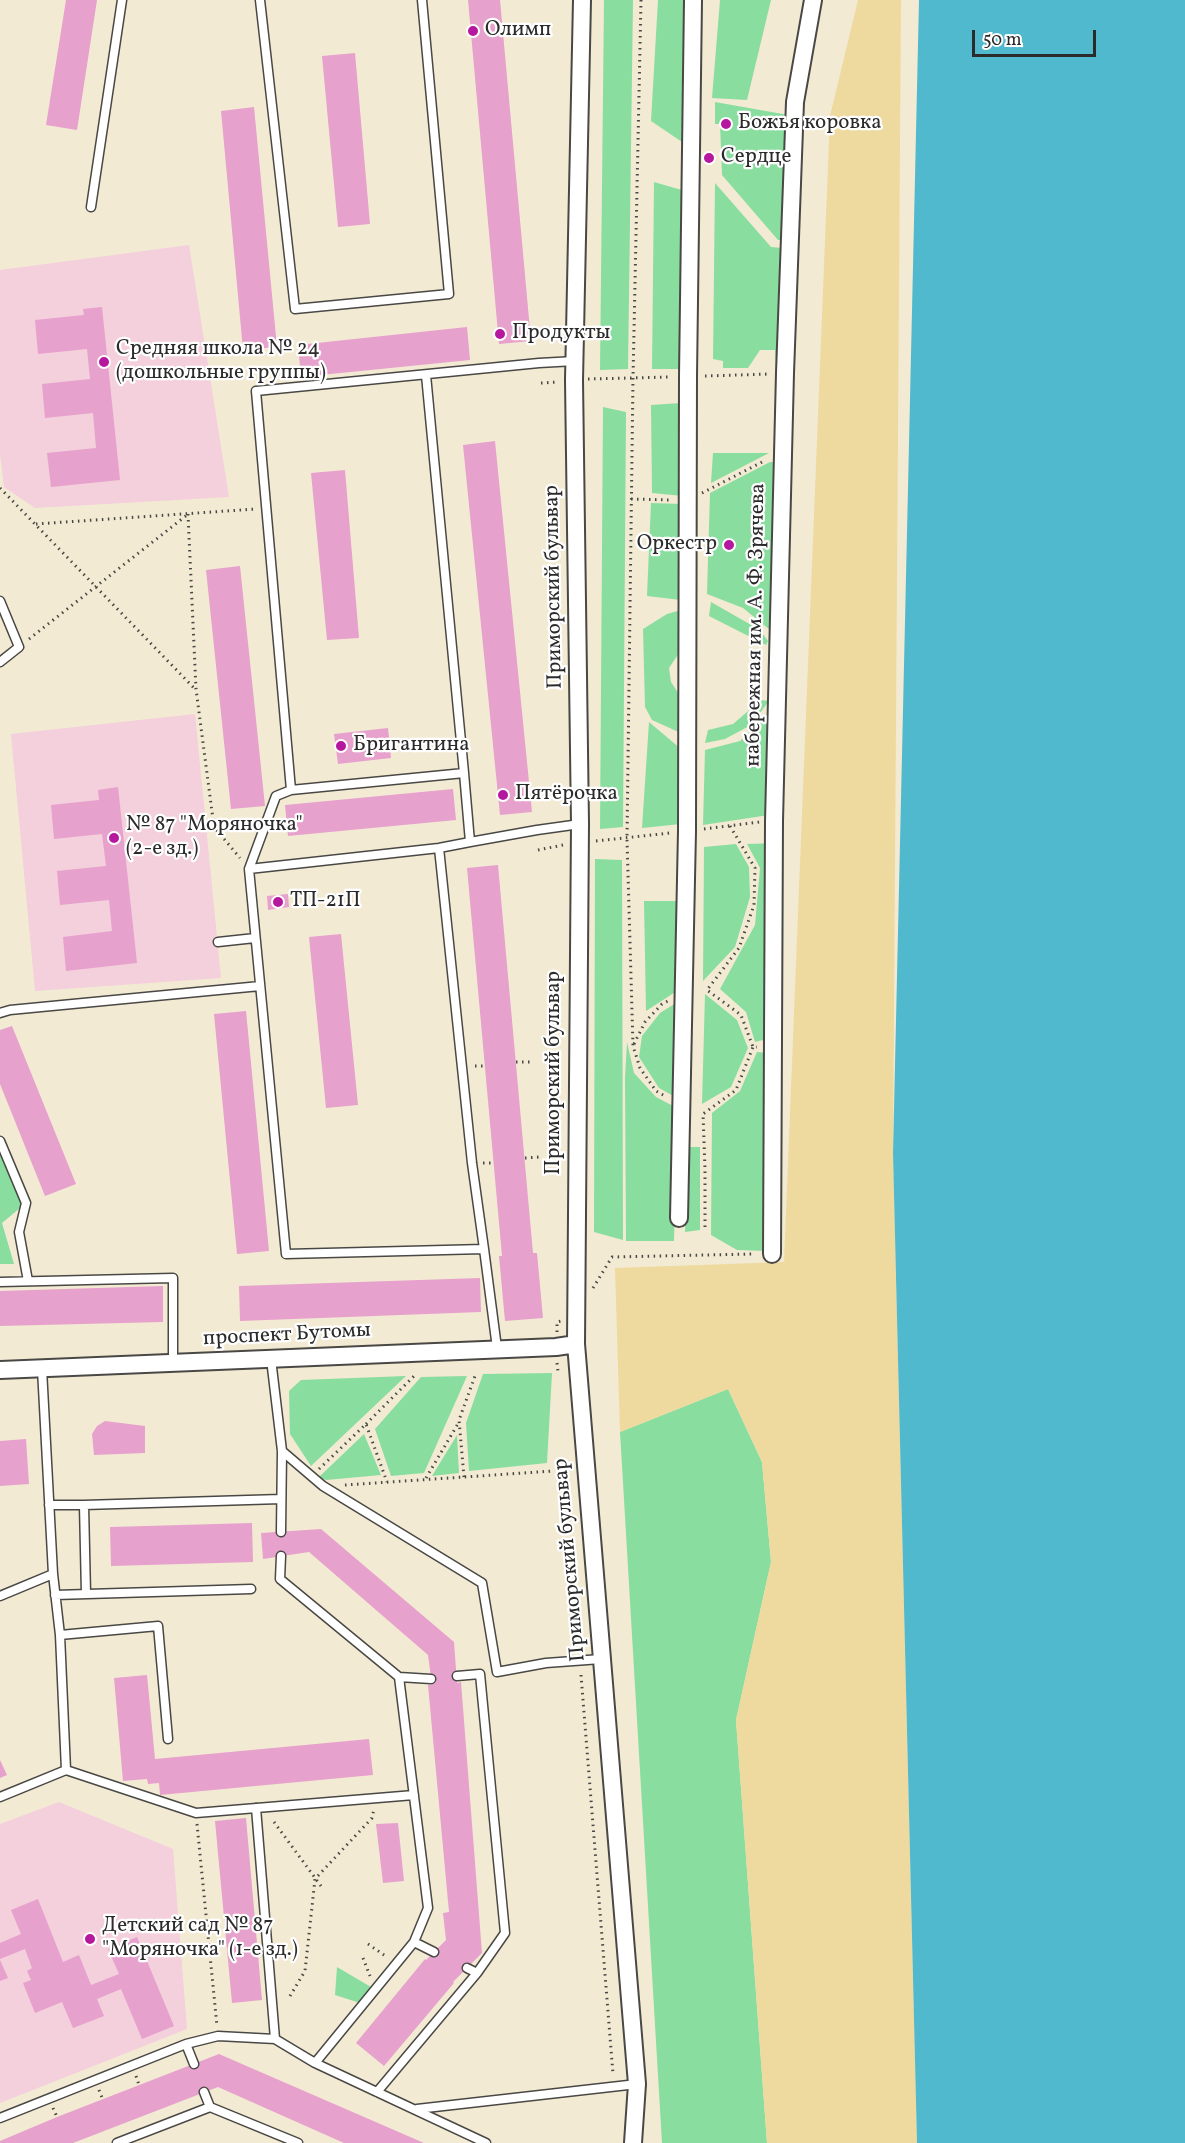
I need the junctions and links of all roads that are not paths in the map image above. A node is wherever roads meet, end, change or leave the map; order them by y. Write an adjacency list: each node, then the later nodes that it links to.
1 (122, 0): 7 (lane)
2 (260, 0): 3 (lane)
3 (422, 0)
4 (582, 0): 8 (street, Приморский бульвар)
5 (693, 0): 23 (street)
6 (813, 0): 25 (street, набережная им. А. Ф. Зрячева)
7 (91, 207)
8 (575, 361): 9 (lane); 14 (street, Приморский бульвар)
9 (426, 375): 12 (lane); 13 (lane)
10 (0, 601): 11 (lane)
11 (0, 662)
12 (464, 773): 13 (lane); 15 (lane)
13 (291, 790): 17 (lane)
14 (580, 824): 15 (lane); 28 (street, Приморский бульвар)
15 (470, 842): 16 (lane)
16 (439, 848): 17 (lane); 24 (lane)
17 (249, 869): 18 (lane)
18 (255, 938): 19 (lane); 20 (lane)
19 (218, 942)
20 (260, 986): 21 (lane); 24 (lane)
21 (0, 1013)
22 (0, 1141): 26 (lane)
23 (679, 1218)
24 (483, 1249): 29 (lane)
25 (772, 1254)
26 (28, 1281): 27 (lane); 31 (lane)
27 (0, 1282)
28 (576, 1344): 29 (street, проспект Бутомы); 46 (street, Приморский бульвар)
29 (497, 1348): 30 (street, проспект Бутомы)
30 (271, 1359): 31 (street, проспект Бутомы); 34 (lane)
31 (173, 1364): 32 (street, проспект Бутомы)
32 (42, 1369): 33 (street, проспект Бутомы); 37 (lane)
33 (0, 1370)
34 (282, 1451): 35 (lane); 47 (lane)
35 (281, 1499): 36 (lane); 38 (lane)
36 (84, 1504): 37 (lane); 42 (lane)
37 (49, 1506): 40 (lane)
38 (281, 1532)
39 (281, 1556): 50 (lane)
40 (52, 1574): 43 (lane); 44 (lane)
41 (251, 1589): 42 (lane)
42 (86, 1594): 43 (lane)
43 (55, 1595): 45 (lane)
44 (0, 1596)
45 (60, 1635): 52 (lane); 53 (lane)
46 (601, 1659): 47 (lane); 65 (street, Приморский бульвар)
47 (497, 1672): 48 (lane)
48 (480, 1674): 49 (lane); 60 (lane)
49 (457, 1676)
50 (399, 1677): 51 (lane); 54 (lane)
51 (431, 1679)
52 (168, 1739)
53 (66, 1770): 55 (lane); 56 (lane)
54 (414, 1795): 56 (lane); 57 (lane)
55 (0, 1797)
56 (256, 1808): 61 (lane)
57 (414, 1942): 58 (lane); 63 (lane)
58 (434, 1952)
59 (467, 1968): 60 (lane)
60 (477, 1972): 67 (lane)
61 (275, 2039): 62 (lane); 63 (lane)
62 (186, 2044): 64 (lane); 70 (lane)
63 (315, 2063): 67 (lane)
64 (194, 2064)
65 (637, 2084): 69 (lane); 74 (street, Приморский бульвар)
66 (204, 2092): 68 (lane)
67 (377, 2092): 69 (lane)
68 (210, 2107): 71 (lane); 72 (lane)
69 (415, 2110): 73 (lane)
70 (0, 2118)
71 (117, 2143)
72 (298, 2143)
73 (486, 2143)
74 (633, 2143)

